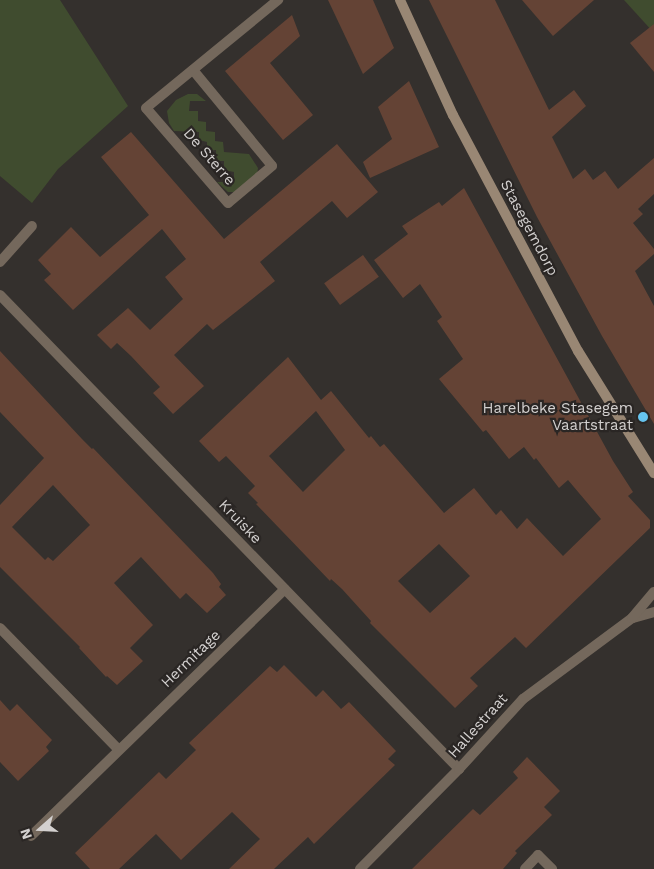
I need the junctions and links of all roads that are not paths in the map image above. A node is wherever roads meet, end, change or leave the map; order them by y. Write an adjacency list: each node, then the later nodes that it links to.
1 (278, 0): 3 (street, De Sterre)
2 (400, 0): 7 (street, Stasegemdorp)
3 (193, 70): 3 (street, De Sterre)
4 (32, 226): 5 (street)
5 (0, 262)
6 (0, 295): 9 (street, Kruiske)
7 (651, 463): 8 (street, Stasegemdorp)
8 (654, 473)
9 (284, 589): 14 (street, Hermitage); 15 (street, Kruiske)
10 (654, 592): 12 (street, Hallestraat)
11 (654, 612): 12 (street, Hallestraat)
12 (632, 618): 15 (street, Hallestraat)
13 (0, 628): 14 (street)
14 (119, 750): 16 (street, Hermitage)
15 (459, 769): 17 (street, Hallestraat)
16 (31, 836)
17 (360, 869)
18 (526, 869): 19 (street)
19 (552, 869)

